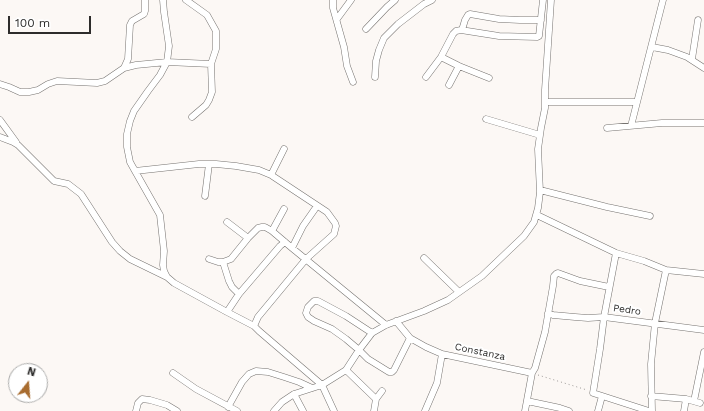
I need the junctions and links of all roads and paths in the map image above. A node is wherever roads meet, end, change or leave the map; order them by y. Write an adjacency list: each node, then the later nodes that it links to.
1 (145, 0): 23 (street)
2 (163, 0): 20 (street)
3 (186, 0): 21 (street)
4 (333, 0): 12 (street)
5 (351, 0): 12 (street)
6 (395, 0): 15 (street)
7 (432, 0): 11 (street)
8 (543, 0): 13 (street)
9 (551, 0): 31 (street)
10 (663, 0): 17 (street)
11 (422, 2): 25 (street)
12 (337, 19): 28 (street)
13 (541, 20): 16 (street); 16 (street)
14 (698, 20): 19 (street)
15 (366, 29)
16 (462, 30): 18 (street)
17 (652, 47): 19 (street); 32 (street)
18 (441, 57): 22 (street); 26 (street)
19 (692, 59): 24 (street)
20 (167, 62): 21 (street); 23 (street); 44 (street)
21 (211, 64): 33 (street)
22 (460, 66): 27 (street); 30 (street)
23 (124, 68): 29 (street)
24 (704, 68)
25 (375, 77)
26 (426, 77)
27 (489, 78)
28 (353, 82)
29 (0, 84)
30 (449, 85)
31 (545, 102): 32 (street); 39 (street)
32 (636, 102): 37 (street)
33 (192, 117)
34 (486, 119): 39 (street)
35 (0, 120): 41 (street)
36 (704, 123): 37 (street)
37 (631, 126): 38 (street)
38 (607, 128)
39 (540, 135): 46 (street)
40 (0, 137): 41 (street)
41 (18, 145): 64 (street)
42 (284, 149): 45 (street)
43 (209, 164): 44 (street); 45 (street); 47 (street)
44 (135, 171): 64 (street)
45 (271, 175): 48 (street)
46 (540, 190): 50 (street); 51 (street)
47 (205, 196)
48 (317, 206): 56 (street); 60 (street)
49 (284, 210): 53 (street)
50 (537, 215): 57 (street); 66 (street)
51 (650, 216)
52 (227, 222): 54 (street)
53 (272, 231): 54 (street); 55 (street)
54 (248, 238): 61 (street)
55 (285, 242): 56 (street); 67 (street)
56 (292, 248): 60 (street)
57 (616, 253): 62 (street); 65 (street)
58 (424, 258): 66 (street)
59 (210, 259): 61 (street)
60 (306, 259): 73 (street); 74 (street)
61 (223, 262): 67 (street)
62 (666, 270): 63 (street); 72 (street)
63 (704, 274)
64 (167, 277): 68 (street)
65 (609, 287): 69 (street); 70 (street)
66 (459, 292): 71 (street)
67 (239, 294): 68 (street)
68 (227, 312): 74 (street)
69 (548, 313): 70 (street, Pedro); 83 (street)
70 (604, 317): 72 (street, Pedro); 87 (street)
71 (396, 322): 73 (street); 77 (street, Constanza)
72 (655, 324): 75 (street, Pedro); 90 (street)
73 (386, 325): 76 (street)
74 (254, 326): 84 (street)
75 (704, 330)
76 (372, 333): 78 (street); 78 (street)
77 (410, 338): 78 (street); 80 (street, Constanza)
78 (359, 350): 81 (street)
79 (704, 352): 92 (street)
80 (442, 354): 83 (street, Constanza); 103 (street)
81 (346, 370): 84 (street); 91 (street)
82 (173, 373): 94 (street)
83 (532, 373): 87 (path); 93 (street)
84 (322, 385): 85 (street); 101 (street)
85 (312, 388): 88 (street); 94 (street)
86 (382, 391): 91 (street)
87 (593, 392): 89 (street)
88 (294, 394): 99 (street); 100 (street)
89 (602, 396): 105 (street); 106 (street)
90 (651, 396): 92 (street); 106 (street)
91 (376, 399): 102 (street)
92 (686, 399): 107 (street)
93 (527, 401): 95 (street); 104 (street)
94 (228, 407): 98 (street)
95 (567, 410)
96 (136, 411): 97 (street)
97 (177, 411)
98 (237, 411)
99 (274, 411)
100 (303, 411)
101 (334, 411)
102 (374, 411)
103 (425, 411)
104 (525, 411)
105 (598, 411)
106 (650, 411)
107 (684, 411)

